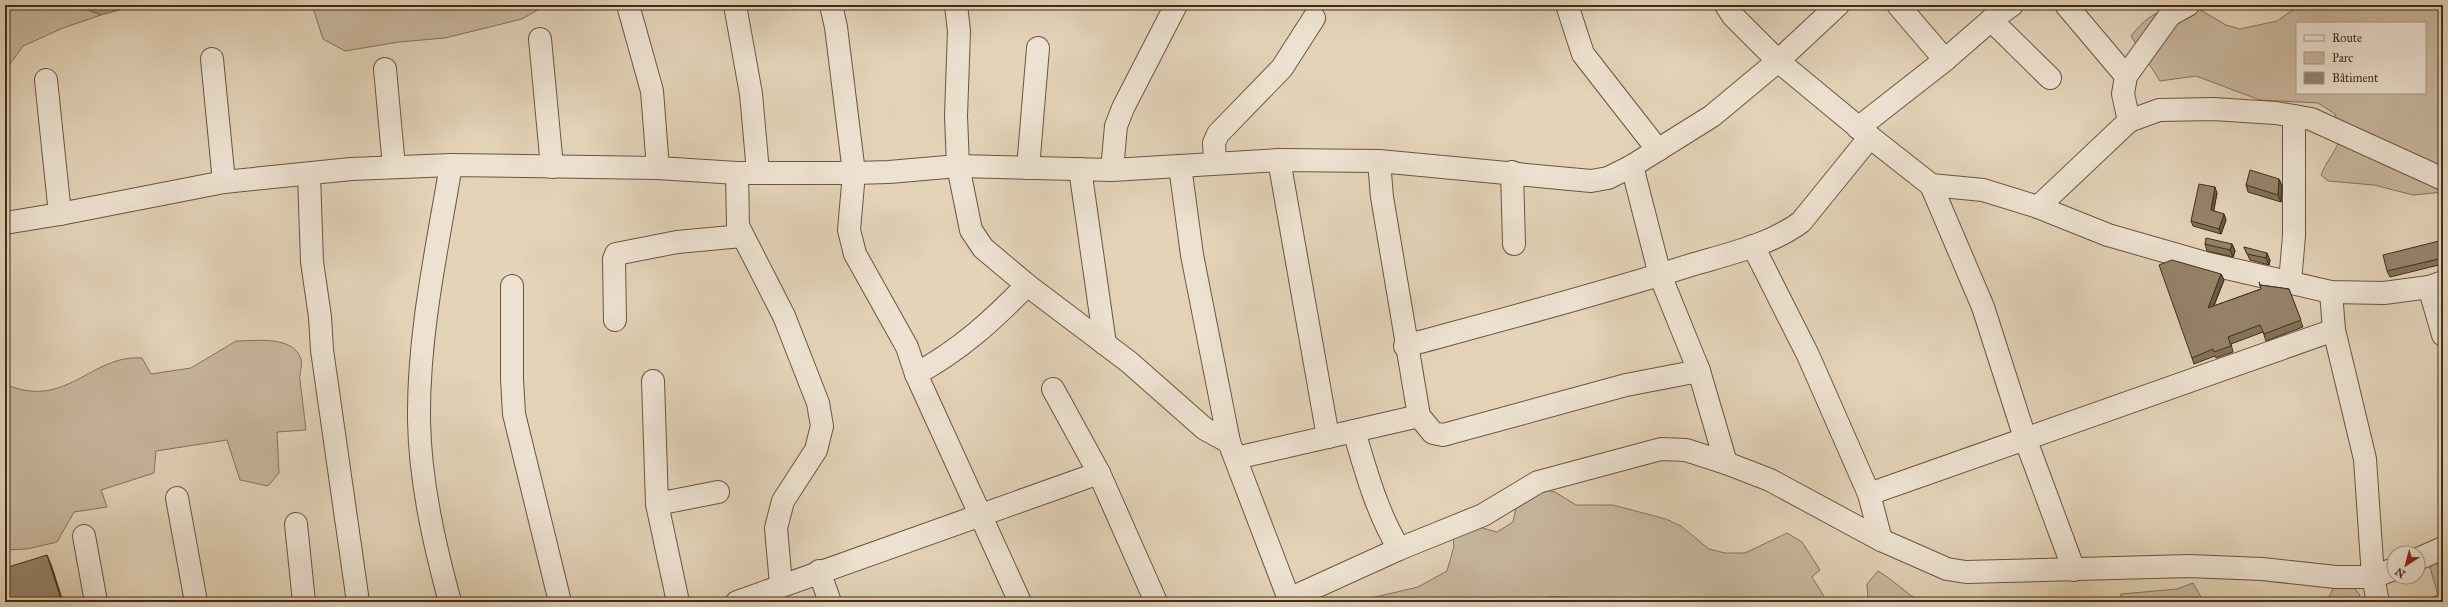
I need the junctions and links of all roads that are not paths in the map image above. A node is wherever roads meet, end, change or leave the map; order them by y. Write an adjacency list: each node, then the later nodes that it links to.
1 (628, 5): 37 (street)
2 (735, 5): 41 (street)
3 (831, 5): 43 (street)
4 (956, 5): 32 (street)
5 (1176, 5): 40 (street)
6 (1567, 5): 27 (street)
7 (1726, 5): 19 (street)
8 (1838, 5): 19 (street)
9 (1898, 5): 18 (street)
10 (2012, 5): 14 (street)
11 (2066, 5): 21 (street)
12 (2188, 5): 21 (street)
13 (1314, 18): 30 (street)
14 (1991, 20): 18 (street); 22 (street)
15 (540, 39): 35 (street)
16 (1038, 48): 38 (street)
17 (212, 58): 46 (street)
18 (1945, 60): 26 (street)
19 (1778, 61): 26 (street); 27 (street)
20 (385, 69): 36 (street)
21 (2126, 76): 25 (street)
22 (2050, 78)
23 (46, 80): 49 (street)
24 (2294, 116): 25 (street); 45 (street); 55 (street)
25 (2129, 121): 48 (street)
26 (1864, 133): 47 (street); 53 (street)
27 (1658, 150): 34 (street)
28 (1280, 160): 29 (street); 30 (street); 71 (street)
29 (1379, 161): 42 (street); 64 (street)
30 (1215, 163): 33 (street)
31 (451, 165): 35 (street); 36 (street); 97 (street)
32 (958, 166): 38 (street); 43 (street); 56 (street)
33 (1180, 166): 40 (street); 73 (street)
34 (1632, 166): 42 (street); 54 (street)
35 (552, 167): 37 (street)
36 (394, 168): 44 (street)
37 (658, 168): 41 (street)
38 (1028, 168): 39 (street)
39 (1080, 169): 40 (street); 63 (street)
40 (1112, 170)
41 (747, 172): 43 (street); 51 (street)
42 (1512, 172): 52 (street)
43 (854, 173): 66 (street)
44 (308, 174): 46 (street); 96 (street)
45 (2443, 179)
46 (224, 182): 49 (street)
47 (1931, 185): 48 (street); 72 (street)
48 (2038, 207): 55 (street)
49 (60, 214): 50 (street)
50 (5, 223)
51 (742, 236): 60 (street); 91 (street)
52 (1514, 244)
53 (1753, 246): 54 (street); 77 (street)
54 (1660, 275): 64 (street); 65 (street)
55 (2290, 282): 59 (street)
56 (1027, 285): 63 (street); 66 (street)
57 (2436, 285): 59 (street); 62 (street)
58 (512, 286): 98 (street)
59 (2331, 292): 61 (street)
60 (614, 320)
61 (2334, 330): 72 (street); 90 (street)
62 (2443, 335)
63 (1105, 344): 73 (street)
64 (1405, 346): 69 (street)
65 (1699, 371): 69 (street); 74 (street)
66 (916, 374): 80 (street)
67 (653, 381): 79 (street)
68 (1053, 389): 75 (street)
69 (1419, 416): 70 (street)
70 (1354, 431): 71 (street); 85 (street)
71 (1328, 436): 73 (street)
72 (2025, 438): 77 (street); 87 (street)
73 (1233, 450): 92 (street)
74 (1726, 463): 83 (street); 85 (street)
75 (1099, 473): 80 (street); 103 (street)
76 (718, 492): 79 (street)
77 (1869, 494): 83 (street)
78 (177, 498): 94 (street)
79 (657, 504): 99 (street)
80 (983, 516): 88 (street); 102 (street)
81 (296, 524): 95 (street)
82 (84, 536): 93 (street)
83 (1881, 540): 87 (street)
84 (2443, 548): 86 (street)
85 (1399, 549): 92 (street)
86 (2426, 555)
87 (2074, 570): 90 (street)
88 (819, 571): 91 (street); 101 (street)
89 (2386, 572): 90 (street)
90 (2373, 577): 104 (street)
91 (781, 584): 100 (street)
92 (1286, 600)
93 (96, 602)
94 (196, 602)
95 (304, 602)
96 (358, 602)
97 (450, 602)
98 (560, 602)
99 (678, 602)
100 (737, 602)
101 (830, 602)
102 (1020, 602)
103 (1156, 602)
104 (2378, 602)

